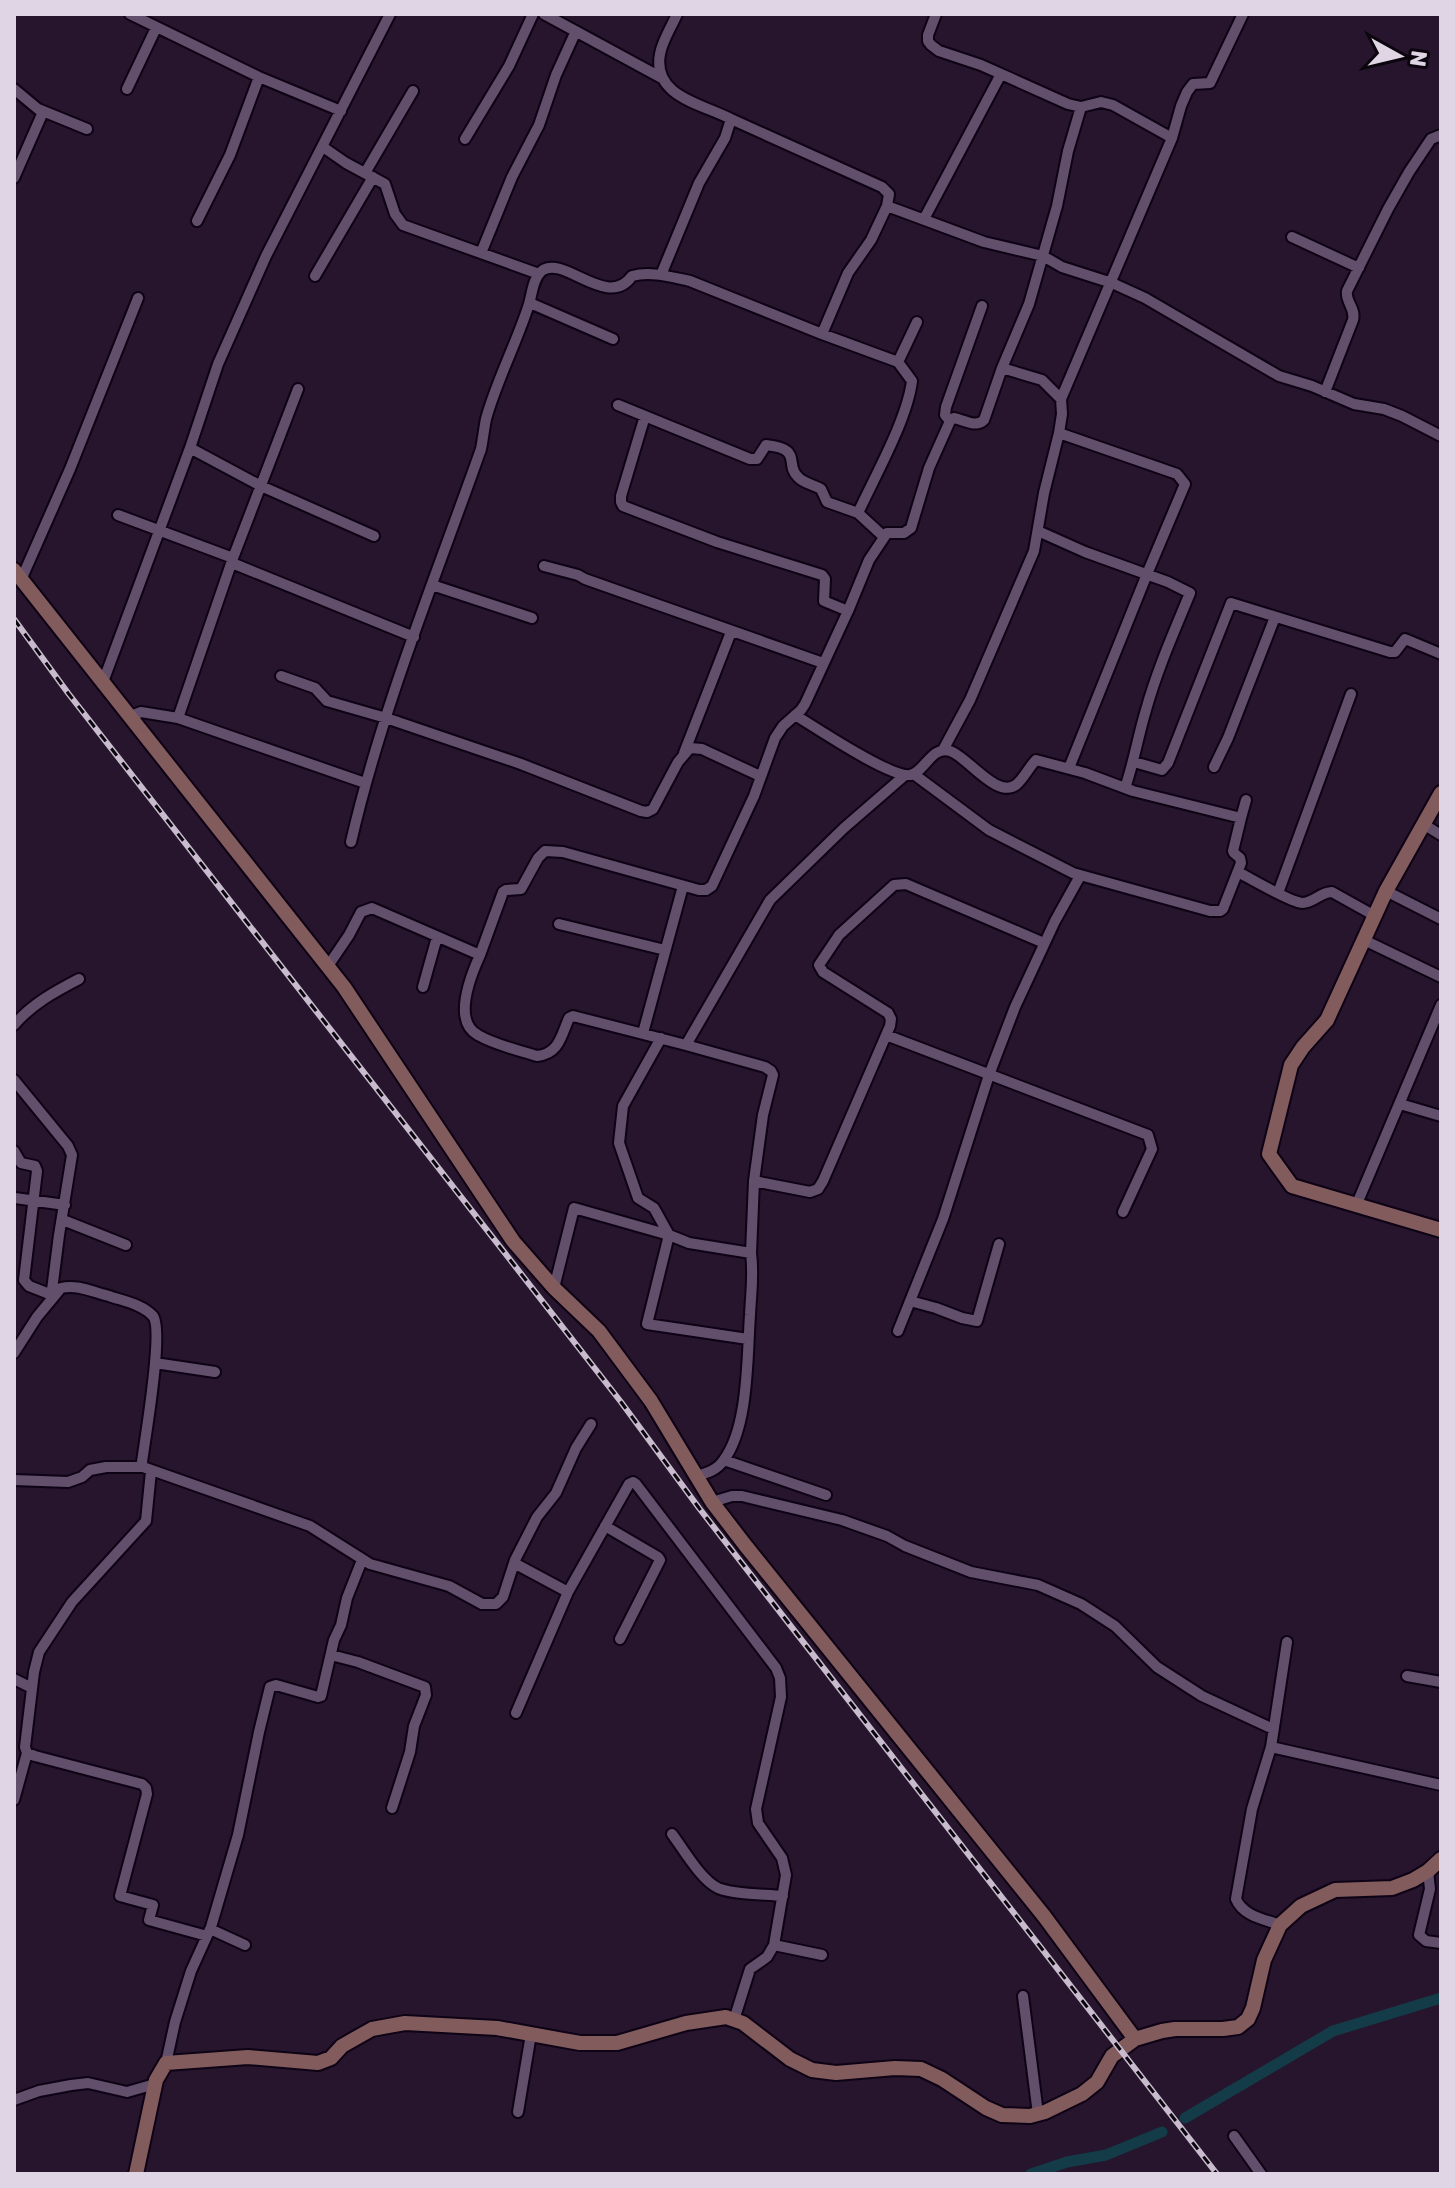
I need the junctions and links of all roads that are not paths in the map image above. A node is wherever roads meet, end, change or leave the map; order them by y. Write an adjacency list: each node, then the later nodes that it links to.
1 (130, 14): 9 (street)
2 (157, 14): 9 (street)
3 (390, 14): 18 (street)
4 (533, 14): 24 (street)
5 (544, 14): 10 (street)
6 (677, 14): 13 (street)
7 (936, 14): 11 (street)
8 (1243, 14): 23 (street)
9 (154, 27): 12 (street); 15 (street)
10 (576, 31): 13 (street); 32 (street)
11 (1001, 74): 17 (street); 29 (street)
12 (259, 77): 18 (street); 30 (street)
13 (660, 77): 20 (street)
14 (14, 89): 19 (street)
15 (127, 89)
16 (413, 91): 26 (street)
17 (1081, 107): 23 (street); 33 (street)
18 (341, 111): 25 (street)
19 (43, 112): 21 (street); 27 (street)
20 (731, 119): 28 (street); 36 (street)
21 (87, 129)
22 (1441, 135): 34 (street)
23 (1172, 138): 38 (street)
24 (465, 139)
25 (323, 147): 26 (street); 55 (street)
26 (369, 175): 32 (street); 37 (street)
27 (14, 178)
28 (887, 206): 29 (street); 43 (street)
29 (924, 219): 33 (street)
30 (197, 221)
31 (1292, 237): 34 (street)
32 (481, 253): 35 (street)
33 (1043, 256): 38 (street); 46 (street)
34 (1359, 268): 48 (street)
35 (539, 274): 36 (street); 40 (street)
36 (661, 275): 43 (street)
37 (315, 276)
38 (1112, 283): 48 (street); 49 (street)
39 (138, 298): 66 (street)
40 (530, 303): 44 (street); 67 (street)
41 (982, 306): 52 (street)
42 (917, 322): 45 (street)
43 (822, 334): 45 (street)
44 (613, 339)
45 (898, 362): 57 (street)
46 (1002, 368): 49 (street); 52 (street)
47 (298, 389): 56 (street)
48 (1325, 392): 54 (street)
49 (1061, 399): 53 (street)
50 (618, 405): 51 (street)
51 (645, 416): 57 (street); 68 (street)
52 (950, 421): 62 (street)
53 (1059, 433): 60 (street); 65 (street)
54 (1441, 436)
55 (190, 448): 56 (street); 59 (street)
56 (261, 486): 61 (street); 63 (street)
57 (858, 513): 62 (street)
58 (118, 515): 59 (street)
59 (158, 530): 63 (street); 76 (street)
60 (1038, 531): 65 (street); 82 (street)
61 (374, 536)
62 (883, 536): 68 (street)
63 (232, 561): 72 (street); 80 (street)
64 (544, 566): 71 (street)
65 (1147, 574): 84 (street); 86 (street)
66 (18, 575): 76 (street)
67 (432, 585): 70 (street); 72 (street)
68 (848, 611): 74 (street)
69 (1275, 617): 73 (street); 84 (street); 85 (street)
70 (532, 618)
71 (731, 632): 74 (street); 83 (street)
72 (414, 637): 81 (street)
73 (1441, 654)
74 (823, 663): 78 (street)
75 (281, 676): 81 (street)
76 (103, 682): 79 (street)
77 (1351, 694): 101 (street)
78 (795, 715): 87 (street); 88 (street)
79 (131, 716): 80 (street); 110 (street)
80 (178, 718): 89 (street)
81 (386, 718): 83 (street); 89 (street)
82 (943, 750): 86 (street); 87 (street)
83 (683, 755): 88 (street)
84 (1134, 762): 90 (street)
85 (1214, 767)
86 (1069, 768): 90 (street)
87 (909, 775): 98 (street); 119 (street)
88 (760, 776): 99 (street)
89 (365, 783): 96 (street)
90 (1125, 788): 93 (street)
91 (1441, 793): 94 (street)
92 (1246, 800): 93 (street)
93 (1241, 818): 97 (street)
94 (1423, 824): 95 (street); 100 (street)
95 (1441, 835)
96 (351, 842)
97 (1238, 872): 98 (street); 101 (street)
98 (1080, 876): 107 (street)
99 (683, 886): 108 (street); 109 (street)
100 (1386, 891): 102 (street); 103 (street)
101 (1278, 893): 102 (street)
102 (1375, 916): 106 (street)
103 (1441, 919)
104 (559, 924): 108 (street)
105 (437, 937): 109 (street); 110 (street); 113 (street)
106 (1364, 940): 111 (street); 129 (street)
107 (1044, 943): 117 (street); 120 (street)
108 (665, 950): 116 (street)
109 (480, 955): 116 (street)
110 (328, 966): 137 (street)
111 (1441, 977)
112 (79, 979): 115 (street)
113 (423, 987)
114 (1441, 1005): 122 (street)
115 (14, 1025)
116 (643, 1033): 118 (street)
117 (886, 1035): 120 (street); 125 (street)
118 (661, 1038): 119 (street); 133 (street)
119 (686, 1045): 125 (street)
120 (989, 1075): 130 (street); 139 (street)
121 (14, 1080): 128 (street)
122 (1400, 1104): 123 (street); 129 (street)
123 (1441, 1116)
124 (14, 1151): 127 (street)
125 (754, 1181): 136 (street)
126 (15, 1198): 127 (street)
127 (33, 1201): 128 (street); 138 (street)
128 (65, 1205): 131 (street)
129 (1356, 1206): 132 (street)
130 (1123, 1212)
131 (63, 1220): 135 (street); 138 (street)
132 (1441, 1230)
133 (669, 1235): 136 (street); 137 (street); 141 (street)
134 (999, 1244): 139 (street)
135 (126, 1245)
136 (751, 1253): 141 (street)
137 (554, 1288): 148 (street)
138 (51, 1298): 142 (street); 143 (street)
139 (910, 1301): 140 (street)
140 (898, 1331)
141 (748, 1339): 146 (street)
142 (14, 1353)
143 (155, 1363): 144 (street); 147 (street)
144 (215, 1372)
145 (591, 1424): 154 (street)
146 (724, 1460): 148 (street); 150 (street)
147 (147, 1469): 149 (street); 153 (street); 162 (street)
148 (697, 1476): 151 (street)
149 (14, 1480)
150 (826, 1495)
151 (712, 1502): 164 (street); 183 (street)
152 (605, 1526): 155 (street); 156 (street); 173 (street)
153 (362, 1560): 154 (street); 158 (street)
154 (514, 1563): 155 (street)
155 (568, 1592): 163 (street)
156 (620, 1639)
157 (1287, 1642): 164 (street)
158 (331, 1655): 169 (street); 175 (street)
159 (1407, 1676): 161 (street)
160 (14, 1679): 162 (street)
161 (1441, 1682)
162 (32, 1688): 166 (street)
163 (516, 1713)
164 (1273, 1729): 165 (street)
165 (1271, 1747): 167 (street); 174 (street)
166 (27, 1753): 168 (street); 175 (street)
167 (1441, 1785)
168 (14, 1800)
169 (392, 1808)
170 (672, 1834): 173 (street)
171 (1441, 1859): 172 (street)
172 (1428, 1871): 174 (street); 176 (street)
173 (783, 1896): 178 (street)
174 (1280, 1925): 183 (street)
175 (208, 1933): 177 (street); 184 (street)
176 (1441, 1943)
177 (245, 1945)
178 (774, 1945): 179 (street); 181 (street)
179 (822, 1955)
180 (1023, 1996): 188 (street)
181 (734, 2020): 182 (street); 188 (street)
182 (531, 2034): 184 (street); 187 (street)
183 (1135, 2039): 188 (street)
184 (166, 2063): 185 (street)
185 (155, 2084): 186 (street); 190 (street)
186 (14, 2100)
187 (518, 2112)
188 (1038, 2114)
189 (1234, 2136): 191 (street)
190 (136, 2174)
191 (1261, 2174)

